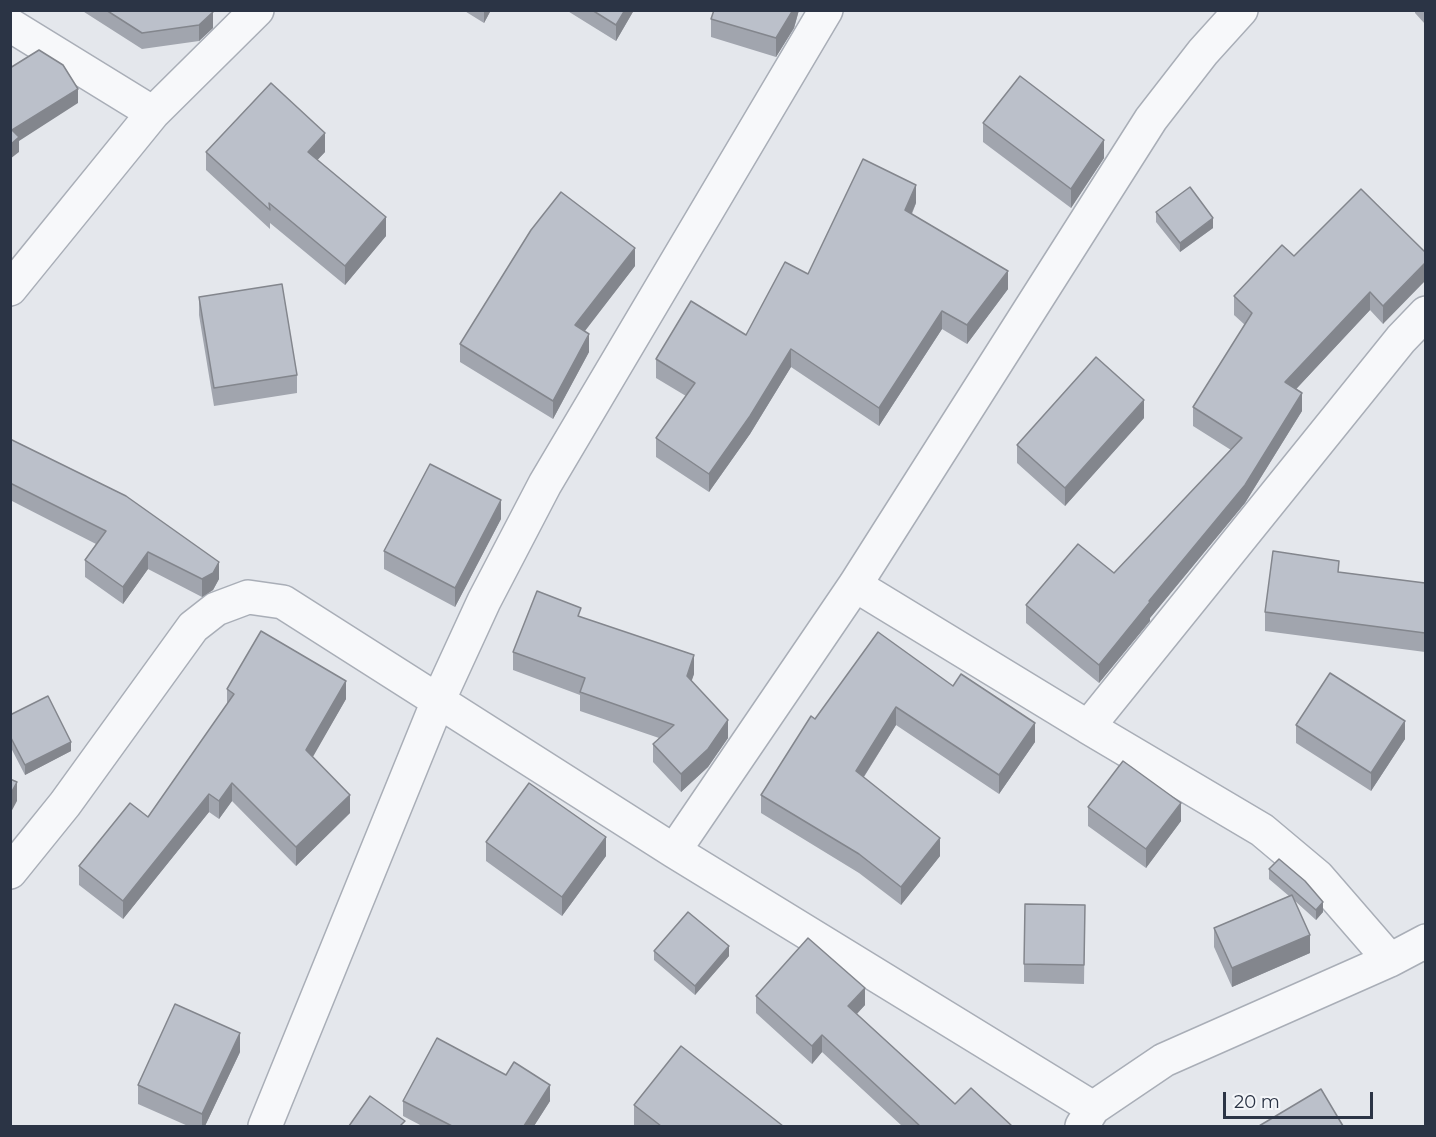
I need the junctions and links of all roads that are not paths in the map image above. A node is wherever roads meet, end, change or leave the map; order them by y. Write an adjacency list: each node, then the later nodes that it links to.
1 (257, 10): 5 (street)
2 (826, 10): 9 (street)
3 (1241, 10): 8 (street)
4 (10, 25): 5 (street)
5 (153, 113): 6 (street)
6 (10, 290)
7 (1425, 314): 10 (street)
8 (855, 585): 10 (street); 11 (street)
9 (438, 701): 11 (street); 12 (street); 16 (street)
10 (1088, 726): 14 (street)
11 (674, 851): 15 (street)
12 (10, 872)
13 (1425, 941): 14 (street)
14 (1390, 960): 15 (street)
15 (1087, 1117)
16 (265, 1126)

